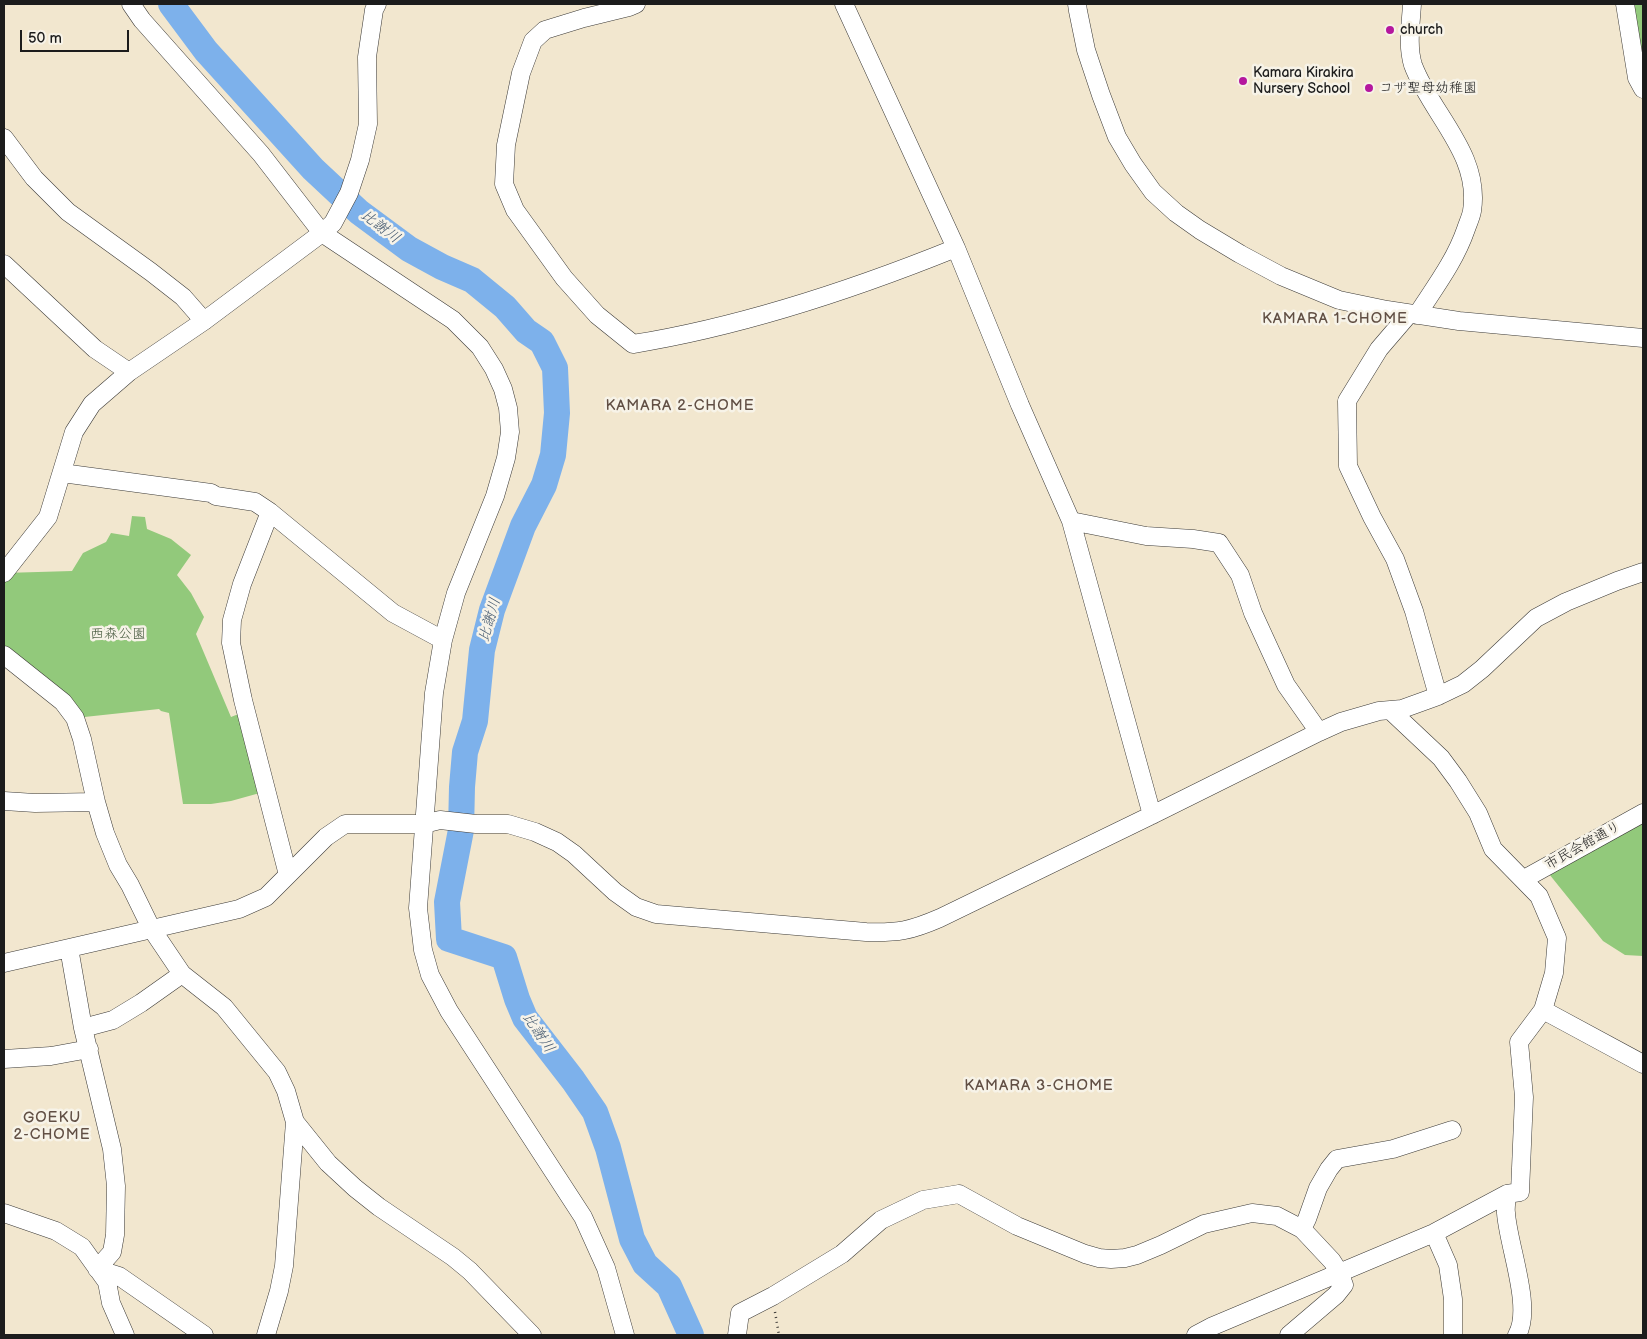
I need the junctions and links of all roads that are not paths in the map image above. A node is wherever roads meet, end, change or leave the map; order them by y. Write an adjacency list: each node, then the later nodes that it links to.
1 (131, 4): 10 (street)
2 (378, 4): 10 (street)
3 (636, 4): 11 (street)
4 (844, 4): 11 (street)
5 (1077, 4): 13 (street)
6 (1412, 4): 13 (street)
7 (1625, 4): 8 (street)
8 (1643, 89)
9 (4, 138): 14 (street)
10 (327, 228): 14 (street); 22 (street)
11 (956, 248): 19 (street)
12 (4, 264): 16 (street)
13 (1413, 314): 15 (street); 24 (street)
14 (204, 321): 16 (street)
15 (1643, 338)
16 (129, 372): 17 (street)
17 (62, 473): 18 (street); 21 (street)
18 (270, 512): 22 (street); 32 (street)
19 (1071, 521): 26 (street); 30 (street)
20 (1643, 572): 24 (street)
21 (4, 573)
22 (443, 640): 31 (street)
23 (4, 655): 28 (street)
24 (1438, 696): 25 (street)
25 (1390, 710): 26 (street); 33 (street)
26 (1319, 732): 30 (street)
27 (4, 801): 28 (street)
28 (96, 802): 34 (street)
29 (1643, 814): 33 (street, 市民会館通り)
30 (1152, 815): 31 (street)
31 (432, 822): 32 (street); 55 (street)
32 (288, 875): 34 (street)
33 (1524, 879): 38 (street)
34 (151, 928): 35 (street); 37 (street)
35 (69, 948): 36 (street); 39 (street)
36 (4, 963)
37 (182, 974): 39 (street); 43 (street)
38 (1543, 1010): 42 (street); 45 (street)
39 (83, 1028): 40 (street)
40 (89, 1049): 41 (street); 49 (street)
41 (4, 1060)
42 (1643, 1064)
43 (295, 1122): 53 (street); 54 (street)
44 (1452, 1130): 47 (street)
45 (1508, 1194): 48 (street); 60 (street)
46 (4, 1213): 49 (street)
47 (1302, 1229): 50 (street); 56 (street)
48 (1434, 1233): 50 (street); 59 (street)
49 (97, 1269): 51 (street); 52 (street)
50 (1340, 1272): 57 (street); 58 (street)
51 (125, 1335)
52 (204, 1335)
53 (266, 1335)
54 (532, 1335)
55 (625, 1335)
56 (737, 1335)
57 (1196, 1335)
58 (1289, 1335)
59 (1453, 1335)
60 (1517, 1335)

